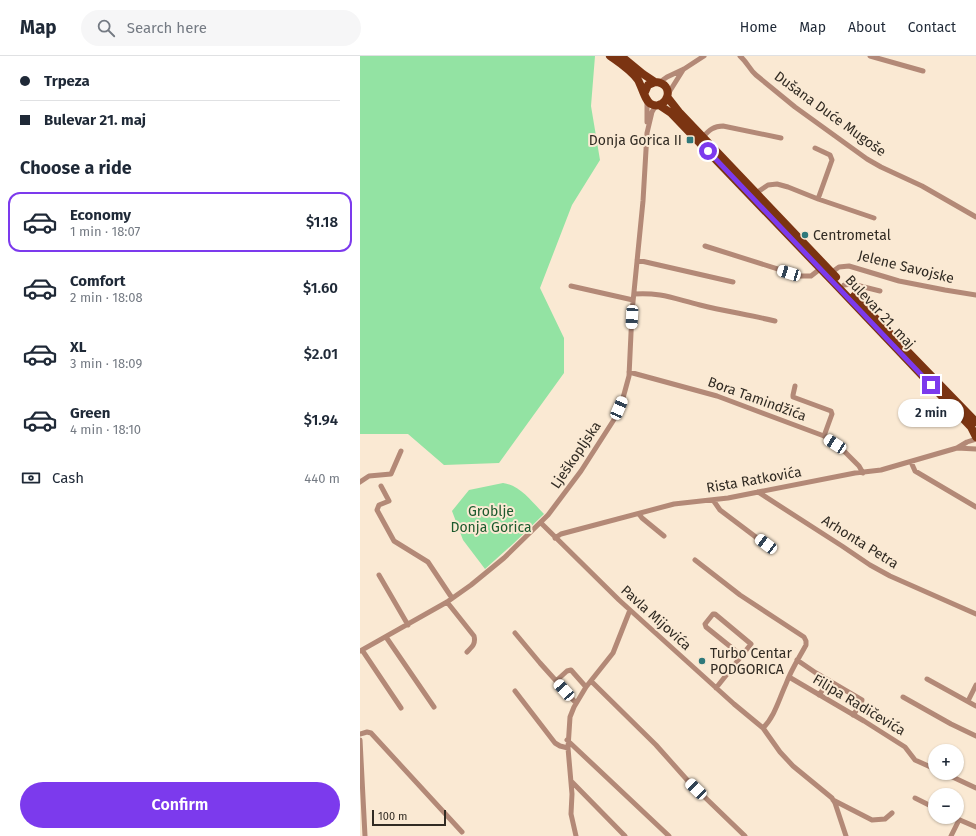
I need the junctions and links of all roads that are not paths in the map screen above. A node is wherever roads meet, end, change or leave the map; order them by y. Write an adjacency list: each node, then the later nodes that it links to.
1 (610, 56): 9 (main road)
2 (621, 56): 8 (main road, Bulevar 21. maj)
3 (704, 56): 6 (street)
4 (740, 56): 18 (street, Dušana Duće Mugoše)
5 (870, 56): 7 (street)
6 (684, 69): 8 (street); 10 (street)
7 (923, 71)
8 (657, 82): 9 (main road); 10 (main road, Bulevar 21. maj)
9 (646, 96): 11 (main road, Bulevar 21. maj); 12 (street, Lješkopljska)
10 (668, 96): 11 (main road); 13 (main road, Bulevar 21. maj)
11 (658, 105): 12 (street, Lješkopljska); 22 (main road, Bulevar 21. maj)
12 (648, 127): 21 (street, Lješkopljska)
13 (702, 137): 14 (street); 16 (main road, Bulevar 21. maj)
14 (781, 138)
15 (815, 148): 17 (street)
16 (756, 193): 17 (street); 23 (main road, Bulevar 21. maj)
17 (818, 199): 19 (street)
18 (976, 217)
19 (874, 218)
20 (705, 246): 22 (street)
21 (637, 260): 24 (street); 29 (street, Lješkopljska)
22 (820, 269): 35 (main road, Bulevar 21. maj)
23 (832, 272): 26 (main road, Bulevar 21. maj); 28 (street, Jelene Savojske)
24 (733, 282)
25 (571, 286): 29 (street)
26 (844, 286): 27 (street); 33 (main road, Bulevar 21. maj)
27 (880, 291)
28 (976, 295)
29 (633, 297): 30 (street); 31 (street, Lješkopljska)
30 (775, 321)
31 (629, 372): 34 (street, Bora Tamindžića); 48 (street, Lješkopljska)
32 (795, 386): 34 (street)
33 (976, 422)
34 (824, 436): 41 (street, Bora Tamindžića)
35 (976, 438): 36 (main road); 37 (street, Rista Ratkovića)
36 (976, 443)
37 (957, 448): 38 (street, Rista Ratkovića); 40 (street, Rista Ratkovića)
38 (976, 449)
39 (401, 451): 42 (street)
40 (911, 462): 41 (street, Rista Ratkovića); 46 (street)
41 (863, 472): 44 (street, Rista Ratkovića)
42 (360, 482)
43 (381, 486): 54 (street)
44 (758, 492): 45 (street, Rista Ratkovića); 57 (street, Arhonta Petra)
45 (713, 500): 47 (street, Rista Ratkovića); 51 (street)
46 (976, 508)
47 (639, 514): 49 (street); 50 (street, Rista Ratkovića)
48 (541, 523): 50 (street, Pavla Mijovića); 54 (street, Lješkopljska)
49 (664, 536)
50 (555, 538): 56 (street, Pavla Mijovića)
51 (766, 544)
52 (695, 560): 64 (street)
53 (379, 575): 58 (street)
54 (452, 598): 55 (street, Lješkopljska)
55 (447, 602): 58 (street, Lješkopljska); 62 (street)
56 (630, 610): 66 (street); 72 (street, Pavla Mijovića)
57 (976, 614)
58 (408, 625): 60 (street, Lješkopljska)
59 (515, 633): 69 (street)
60 (386, 637): 61 (street, Lješkopljska); 79 (street)
61 (361, 651): 80 (street)
62 (467, 652)
63 (742, 656): 63 (street); 72 (street)
64 (797, 660): 65 (street); 67 (street)
65 (789, 677): 74 (street, Filipa Radičevića); 82 (street)
66 (591, 680): 71 (street); 105 (street)
67 (829, 680): 74 (street); 81 (street)
68 (927, 680): 76 (street)
69 (556, 682): 71 (street); 77 (street)
70 (976, 686): 76 (street)
71 (586, 687): 77 (street)
72 (716, 688): 82 (street, Pavla Mijovića)
73 (515, 691): 87 (street)
74 (820, 696): 81 (street, Filipa Radičevića)
75 (903, 697): 84 (street)
76 (968, 701): 78 (street)
77 (576, 703): 86 (street)
78 (976, 706)
79 (434, 707)
80 (401, 708)
81 (853, 714): 88 (street, Filipa Radičevića)
82 (763, 728): 93 (street, Pavla Mijovića)
83 (360, 734): 100 (street)
84 (976, 736)
85 (360, 740): 95 (street)
86 (567, 740): 87 (street); 104 (street)
87 (568, 748): 90 (street)
88 (928, 766)
89 (959, 780): 91 (street)
90 (570, 781): 102 (street); 103 (street)
91 (976, 788)
92 (915, 798): 94 (street)
93 (833, 800): 96 (street); 106 (street, Pavla Mijovića)
94 (928, 804)
95 (362, 806): 101 (street)
96 (892, 813)
97 (964, 822): 99 (street)
98 (957, 824): 107 (street)
99 (976, 827)
100 (462, 832)
101 (365, 836)
102 (576, 836)
103 (625, 836)
104 (669, 836)
105 (745, 836)
106 (846, 836)
107 (951, 836)

